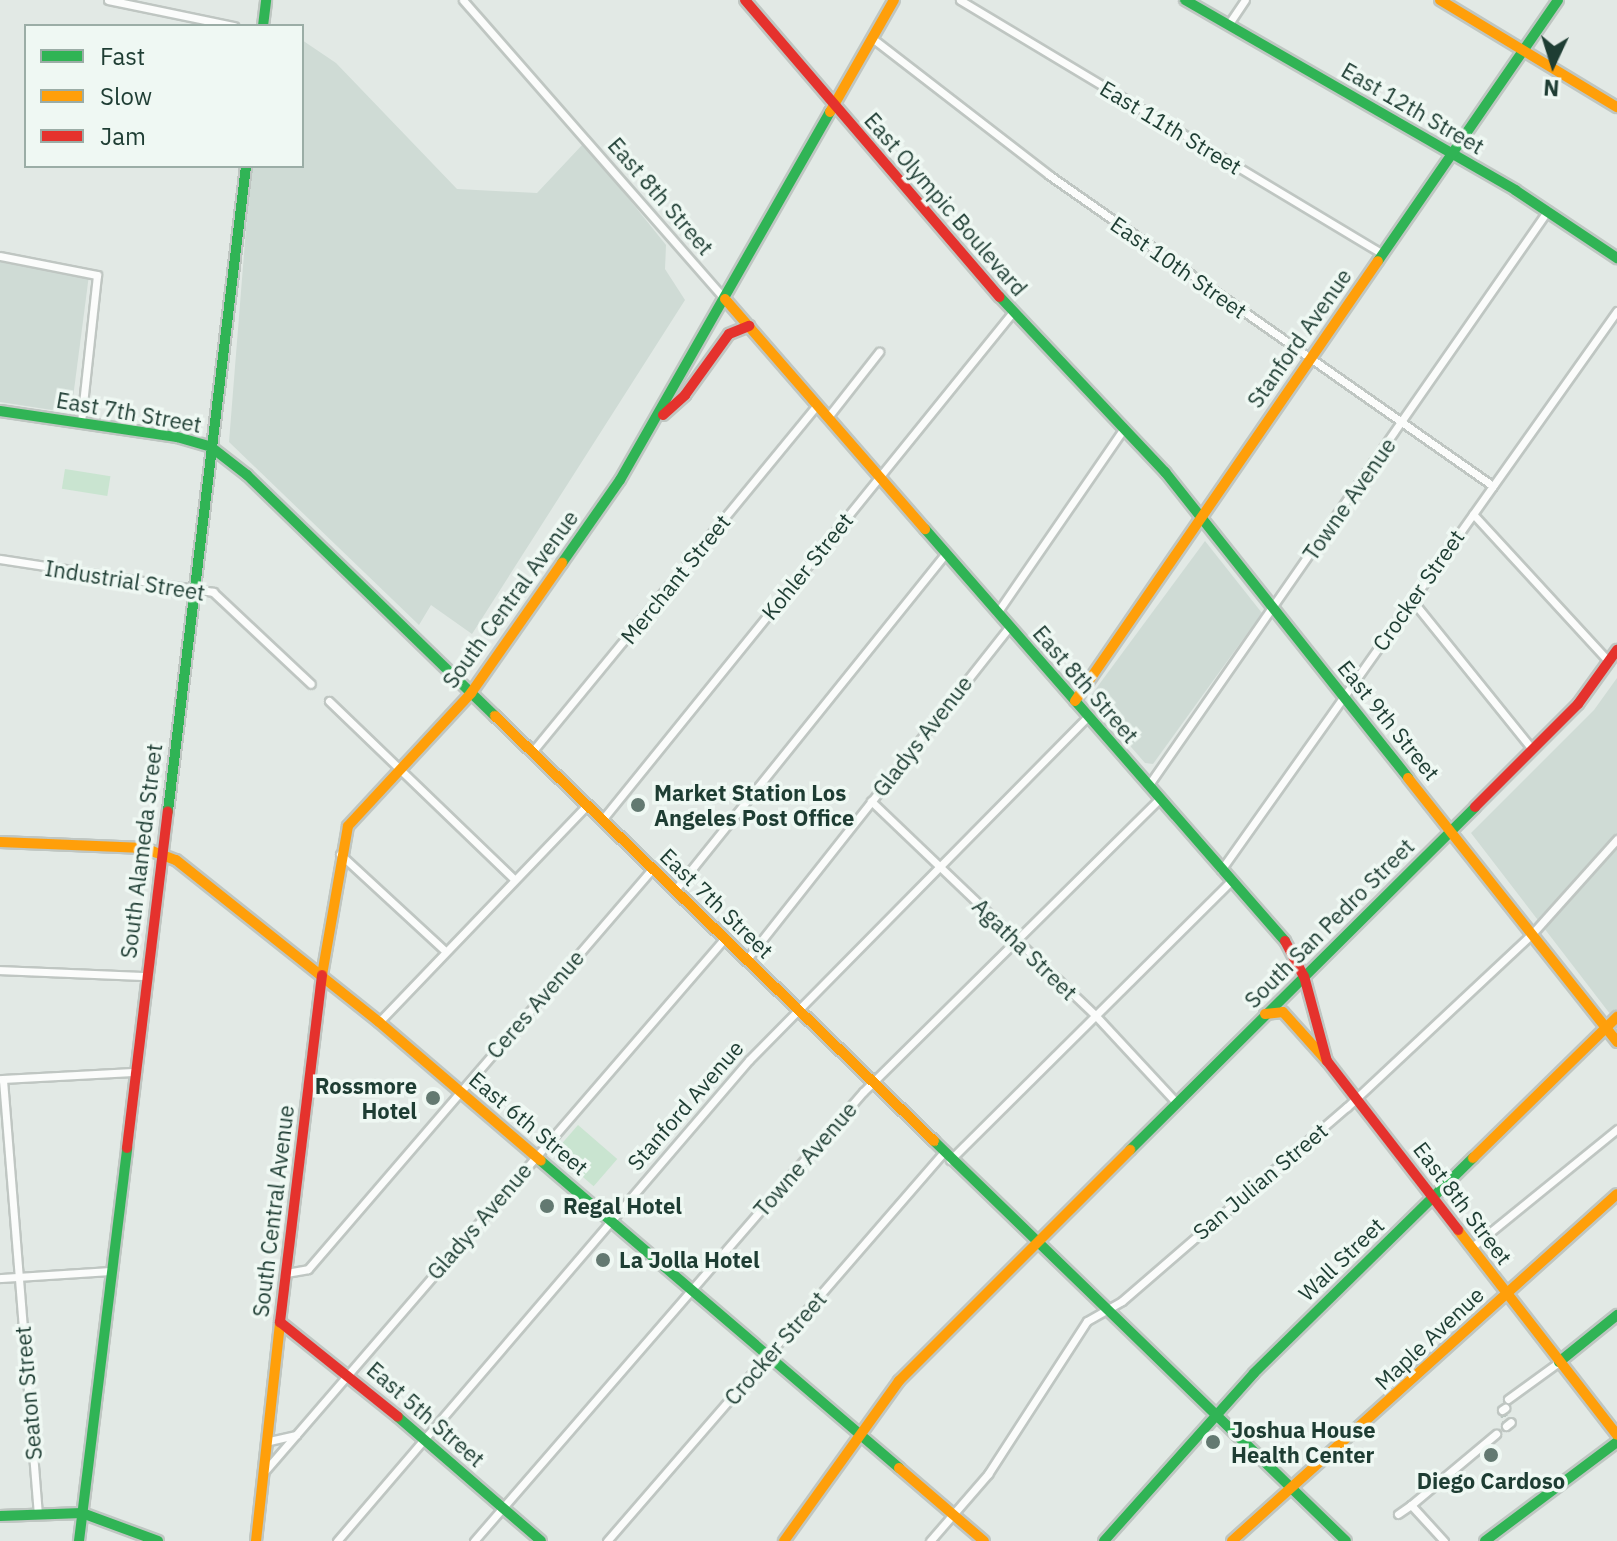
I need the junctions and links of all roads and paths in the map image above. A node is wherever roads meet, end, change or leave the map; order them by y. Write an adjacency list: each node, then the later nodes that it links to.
1 (108, 0): 11 (street)
2 (266, 0): 12 (main road)
3 (463, 0): 24 (street, East 8th Street)
4 (745, 0): 16 (main road, East Olympic Boulevard)
5 (894, 0): 14 (main road, South Central Avenue)
6 (960, 0): 21 (street, East 11th Street)
7 (1185, 0): 13 (main road, East 12th Street)
8 (1245, 0): 13 (street)
9 (1440, 0): 15 (main road)
10 (1558, 0): 15 (main road, Stanford Avenue)
11 (224, 24)
12 (263, 24)
13 (1228, 25): 18 (main road, East 12th Street)
14 (872, 38): 16 (main road, South Central Avenue); 29 (street, East 10th Street)
15 (1522, 50): 17 (main road); 18 (main road, Stanford Avenue)
16 (833, 104): 24 (main road, South Central Avenue); 26 (main road, East Olympic Boulevard)
17 (1617, 107)
18 (1451, 153): 20 (main road, East 12th Street); 21 (main road, Stanford Avenue)
19 (246, 168): 37 (main road, South Alameda Street)
20 (1548, 210): 23 (main road, East 12th Street); 35 (street, Towne Avenue)
21 (1382, 254): 29 (main road, Stanford Avenue)
22 (0, 256): 33 (street)
23 (1617, 258)
24 (725, 299): 27 (main road, East 8th Street); 34 (main road, South Central Avenue)
25 (1617, 311): 39 (street, Crocker Street)
26 (1013, 312): 36 (main road, East Olympic Boulevard); 38 (street, Kohler Street)
27 (749, 326): 30 (main road, East 8th Street); 34 (main road)
28 (879, 352): 32 (street)
29 (1309, 360): 35 (street, East 10th Street); 41 (main road, Stanford Avenue)
30 (817, 405): 32 (main road, East 8th Street); 58 (street, Merchant Street)
31 (0, 411): 33 (main road, East 7th Street)
32 (828, 417): 38 (main road, East 8th Street)
33 (81, 422): 37 (main road, East 7th Street)
34 (656, 422): 52 (main road, South Central Avenue)
35 (1402, 424): 39 (street, East 10th Street); 46 (street, Towne Avenue)
36 (1124, 428): 41 (main road, East 9th Street); 47 (street)
37 (211, 447): 44 (main road, South Alameda Street); 52 (main road, East 7th Street)
38 (879, 478): 42 (main road, East 8th Street); 64 (street, Kohler Street)
39 (1493, 486): 40 (street, Crocker Street)
40 (1473, 514): 45 (street, Crocker Street); 50 (street)
41 (1201, 518): 46 (main road, East 9th Street); 55 (main road, Stanford Avenue)
42 (944, 555): 47 (main road, East 8th Street); 75 (street)
43 (0, 559): 44 (street, Industrial Street)
44 (192, 587): 51 (street, Industrial Street); 68 (main road, South Alameda Street)
45 (1411, 599): 53 (street, Crocker Street); 57 (street)
46 (1273, 608): 53 (main road, East 9th Street); 60 (street, Towne Avenue)
47 (997, 613): 48 (main road, East 8th Street)
48 (1009, 627): 55 (main road, East 8th Street); 62 (street, Gladys Avenue)
49 (1617, 650): 50 (main road, South San Pedro Street)
50 (1609, 662): 57 (main road, South San Pedro Street)
51 (311, 684)
52 (471, 693): 58 (main road, East 7th Street); 59 (main road, South Central Avenue)
53 (1343, 697): 65 (main road, East 9th Street); 72 (street, Crocker Street)
54 (329, 701): 59 (street)
55 (1075, 701): 56 (main road, East 8th Street)
56 (1088, 716): 60 (main road, East 8th Street); 70 (street, Stanford Avenue)
57 (1532, 749): 65 (main road, South San Pedro Street)
58 (532, 752): 63 (main road, East 7th Street)
59 (400, 766): 69 (main road, South Central Avenue); 73 (street)
60 (1148, 786): 61 (main road, East 8th Street)
61 (1159, 799): 72 (main road, East 8th Street); 78 (street, Towne Avenue)
62 (871, 801): 70 (street, Agatha Street); 80 (street, Gladys Avenue)
63 (587, 805): 64 (main road, East 7th Street); 73 (street)
64 (602, 820): 71 (main road, East 7th Street)
65 (1451, 830): 76 (main road, East 9th Street); 84 (main road, South San Pedro Street)
66 (1617, 839): 76 (street, San Julian Street)
67 (0, 842): 68 (main road)
68 (162, 852): 82 (main road, East 6th Street); 83 (main road, South Alameda Street)
69 (340, 854): 79 (street); 82 (main road, South Central Avenue)
70 (939, 866): 78 (street, Agatha Street); 85 (street, Stanford Avenue)
71 (652, 869): 75 (main road, East 7th Street); 96 (street, Ceres Avenue)
72 (1221, 870): 74 (main road, East 8th Street)
73 (514, 879): 79 (street)
74 (1231, 881): 84 (main road, East 8th Street); 86 (street, Crocker Street)
75 (675, 890): 77 (main road, East 7th Street)
76 (1531, 935): 90 (main road, East 9th Street); 97 (street, San Julian Street)
77 (725, 938): 80 (main road, East 7th Street); 100 (street, Gladys Avenue)
78 (1018, 944): 86 (street, Agatha Street); 95 (street, Towne Avenue)
79 (444, 950): 89 (street)
80 (747, 959): 85 (main road, East 7th Street)
81 (0, 970): 83 (street)
82 (322, 975): 89 (main road, East 6th Street); 108 (main road, South Central Avenue)
83 (145, 976): 93 (main road, South Alameda Street)
84 (1304, 976): 87 (main road, South San Pedro Street); 92 (main road, East 8th Street)
85 (797, 1009): 95 (main road, East 7th Street); 104 (street, Stanford Avenue)
86 (1095, 1015): 98 (street, Agatha Street); 101 (street, Crocker Street)
87 (1264, 1015): 92 (main road); 98 (main road, South San Pedro Street)
88 (1617, 1017): 90 (main road, Wall Street)
89 (379, 1022): 96 (main road, East 6th Street)
90 (1606, 1028): 91 (main road, East 9th Street); 103 (main road, Wall Street)
91 (1617, 1042)
92 (1327, 1061): 97 (main road, East 8th Street)
93 (134, 1072): 94 (street); 107 (main road, South Alameda Street)
94 (2, 1080): 109 (street, Seaton Street)
95 (873, 1083): 101 (main road, East 7th Street); 111 (street, Towne Avenue)
96 (460, 1091): 100 (main road, East 6th Street); 108 (street, Ceres Avenue)
97 (1357, 1098): 103 (main road, East 8th Street); 113 (street, San Julian Street)
98 (1175, 1101): 105 (main road, South San Pedro Street)
99 (1617, 1129): 106 (street)
100 (536, 1155): 104 (main road, East 6th Street); 118 (street, Gladys Avenue)
101 (947, 1157): 105 (main road, East 7th Street); 116 (street, Crocker Street)
102 (1617, 1194): 112 (main road, Maple Avenue)
103 (1433, 1196): 106 (main road, East 8th Street); 120 (main road, Wall Street)
104 (614, 1220): 111 (main road, East 6th Street); 125 (street, Stanford Avenue)
105 (1036, 1243): 113 (main road, East 7th Street); 121 (main road)
106 (1472, 1247): 112 (main road, East 8th Street)
107 (111, 1271): 109 (street); 132 (main road, South Alameda Street)
108 (286, 1273): 115 (main road, South Central Avenue)
109 (18, 1277): 110 (street); 134 (street, Seaton Street)
110 (0, 1278)
111 (693, 1290): 116 (main road, East 6th Street); 131 (street, Towne Avenue)
112 (1507, 1294): 117 (main road, East 8th Street); 129 (main road, Maple Avenue)
113 (1106, 1309): 120 (main road, East 7th Street); 133 (street, San Julian Street)
114 (1617, 1315): 117 (main road)
115 (280, 1322): 118 (main road, East 5th Street); 126 (main road, South Central Avenue)
116 (767, 1356): 121 (main road, East 6th Street); 143 (street, Crocker Street)
117 (1559, 1362): 119 (street); 124 (main road, East 8th Street)
118 (348, 1373): 122 (street, Gladys Avenue); 125 (main road, East 5th Street)
119 (1505, 1406)
120 (1216, 1415): 129 (main road, East 7th Street); 147 (main road, Wall Street)
121 (859, 1432): 133 (main road, East 6th Street); 144 (main road)
122 (298, 1434): 126 (street); 128 (street, Gladys Avenue)
123 (1496, 1434): 130 (street)
124 (1617, 1435)
125 (423, 1438): 131 (main road, East 5th Street); 140 (street, Stanford Avenue)
126 (265, 1442): 128 (main road, South Central Avenue)
127 (1617, 1442): 151 (main road)
128 (262, 1474): 139 (main road, South Central Avenue)
129 (1289, 1486): 148 (main road, Maple Avenue); 149 (main road, East 7th Street)
130 (1411, 1505): 135 (street); 150 (street)
131 (503, 1508): 141 (street, Towne Avenue); 142 (main road, East 5th Street)
132 (82, 1513): 134 (main road); 137 (main road, South Alameda Street); 138 (main road)
133 (954, 1513): 145 (street, San Julian Street); 146 (main road, East 6th Street)
134 (38, 1514): 136 (main road)
135 (1398, 1514)
136 (0, 1516)
137 (79, 1541)
138 (158, 1541)
139 (256, 1541)
140 (337, 1541)
141 (474, 1541)
142 (541, 1541)
143 (607, 1541)
144 (784, 1541)
145 (930, 1541)
146 (984, 1541)
147 (1104, 1541)
148 (1232, 1541)
149 (1346, 1541)
150 (1444, 1541)
151 (1485, 1541)

